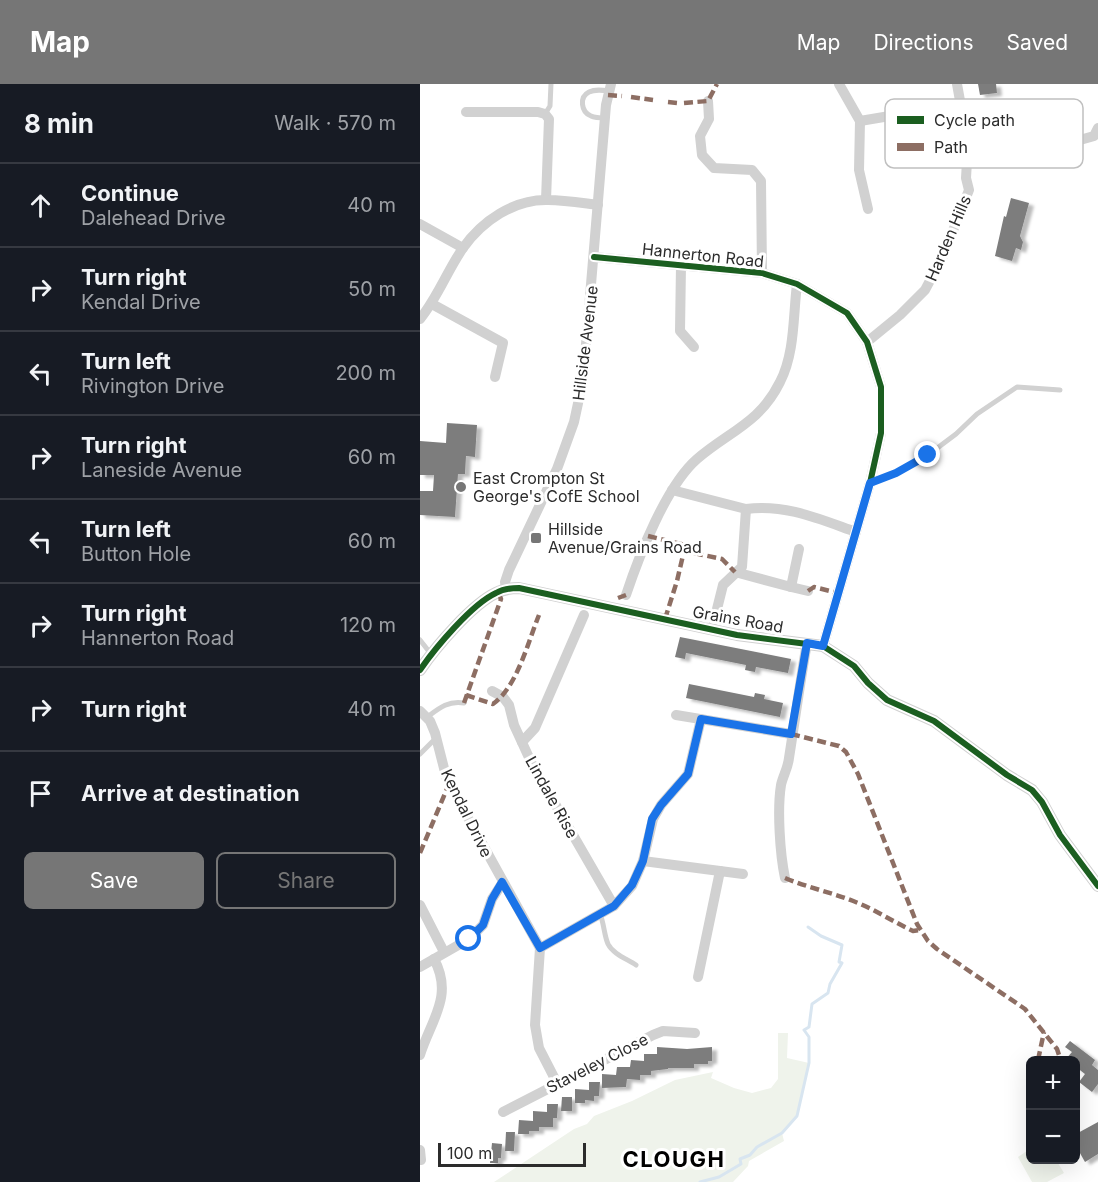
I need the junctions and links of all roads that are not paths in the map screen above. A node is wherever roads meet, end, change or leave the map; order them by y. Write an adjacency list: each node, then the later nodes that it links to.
1 (551, 84): 8 (lane)
2 (839, 84): 11 (street)
3 (957, 84): 5 (street, Harden Hills)
4 (610, 88): 10 (street, Hillside Avenue); 10 (lane)
5 (960, 99)
6 (708, 101): 22 (street)
7 (466, 112): 8 (street)
8 (546, 114): 15 (street)
9 (885, 117): 11 (street)
10 (606, 118): 16 (street, Hillside Avenue)
11 (860, 121): 17 (street)
12 (1098, 128): 13 (street)
13 (1083, 139)
14 (967, 168): 26 (street, Harden Hills)
15 (546, 200): 16 (street); 19 (street)
16 (598, 205): 20 (street, Hillside Avenue)
17 (868, 209)
18 (420, 224): 19 (street)
19 (463, 248): 24 (street)
20 (594, 257): 21 (street, Hannerton Road); 37 (street, Hillside Avenue)
21 (681, 265): 22 (street, Hannerton Road); 27 (street)
22 (762, 273): 23 (street, Hannerton Road)
23 (798, 284): 26 (street, Hannerton Road); 31 (street)
24 (432, 304): 25 (street); 28 (street)
25 (420, 319)
26 (867, 342): 30 (street, Hannerton Road)
27 (694, 347)
28 (495, 377)
29 (1060, 390): 30 (lane)
30 (870, 483): 33 (street, Hannerton Road)
31 (672, 490): 32 (street); 39 (street)
32 (746, 509): 33 (street); 35 (street)
33 (856, 532): 44 (street, Hannerton Road)
34 (799, 549): 36 (street)
35 (735, 572): 36 (street); 41 (street)
36 (791, 586): 38 (street)
37 (506, 588): 43 (street, Grains Road); 45 (street)
38 (808, 591)
39 (626, 595)
40 (584, 615): 54 (street)
41 (714, 621)
42 (420, 640): 45 (lane)
43 (807, 643): 44 (street, Grains Road); 52 (street)
44 (823, 646): 61 (street, Grains Road)
45 (426, 656): 46 (street)
46 (420, 670)
47 (492, 691): 54 (street, Lindale Rise)
48 (464, 703): 49 (lane)
49 (423, 714): 53 (street, Kendal Drive)
50 (676, 715): 51 (street)
51 (701, 719): 52 (street); 56 (street)
52 (791, 734): 59 (street)
53 (436, 738): 55 (lane); 60 (street, Kendal Drive)
54 (522, 742): 63 (street, Lindale Rise)
55 (420, 754)
56 (643, 861): 57 (street); 63 (street)
57 (720, 871): 58 (street); 70 (street)
58 (743, 874)
59 (785, 878)
60 (502, 882): 65 (street, Kendal Drive); 66 (street)
61 (1098, 886)
62 (420, 905): 66 (street)
63 (614, 906): 64 (street)
64 (600, 914): 65 (street); 69 (lane)
65 (540, 948): 73 (street)
66 (444, 952): 67 (street)
67 (434, 959): 68 (street); 72 (street)
68 (421, 965)
69 (636, 965)
70 (698, 977)
71 (695, 1033): 73 (street, Staveley Close)
72 (420, 1055)
73 (557, 1083): 74 (street, Staveley Close)
74 (503, 1112)

